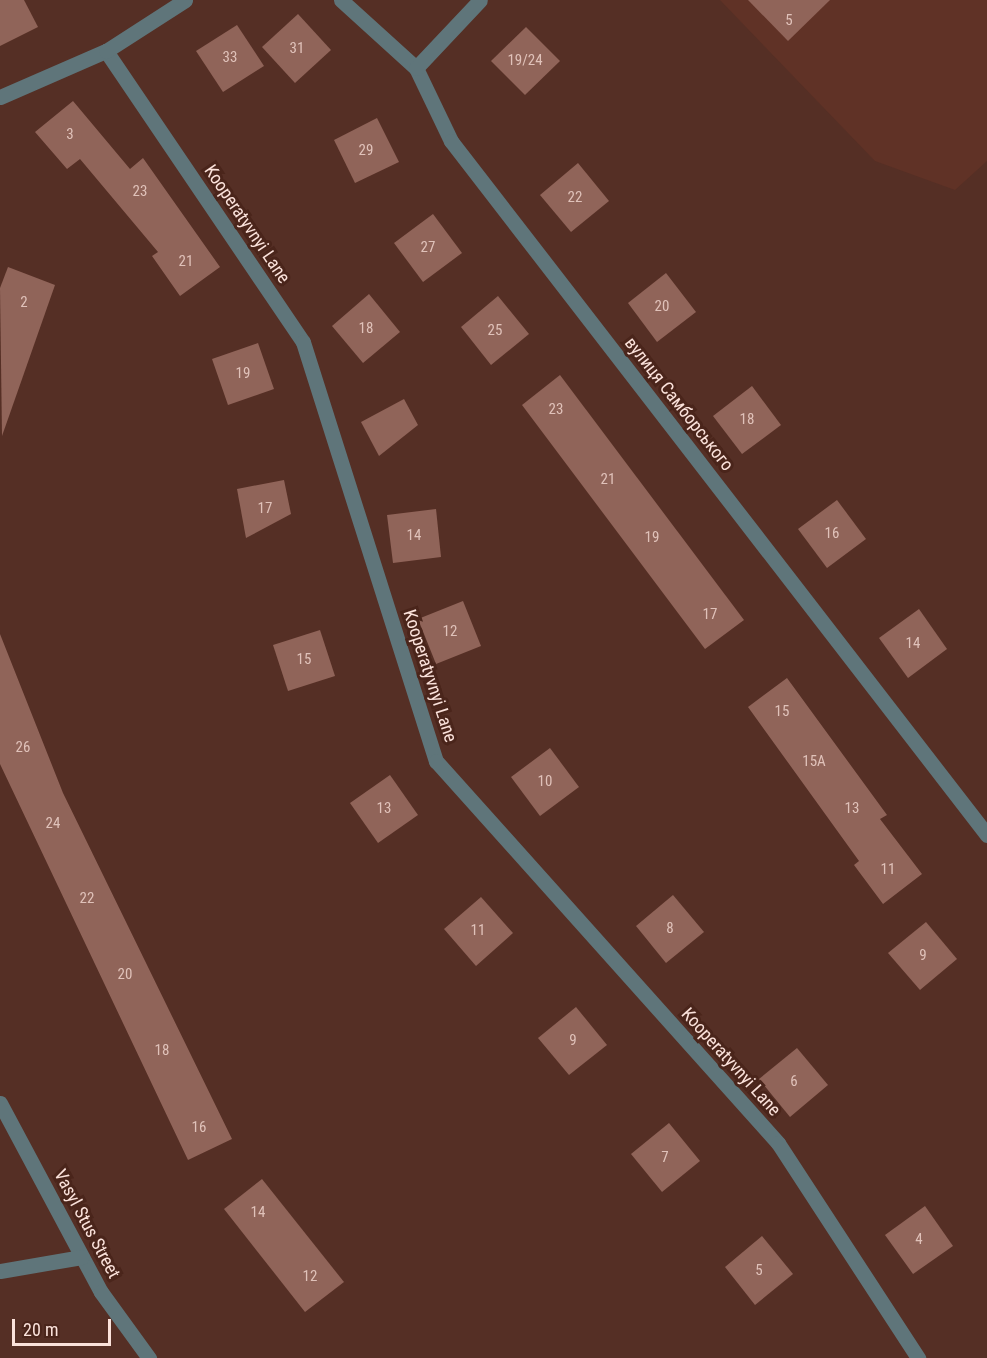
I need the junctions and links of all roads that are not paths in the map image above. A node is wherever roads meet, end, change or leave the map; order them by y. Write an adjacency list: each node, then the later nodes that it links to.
1 (185, 0): 4 (street)
2 (341, 0): 5 (street, вулиця Самборського)
3 (480, 0): 5 (street)
4 (106, 51): 6 (street); 12 (street, Kooperatyvnyi Lane)
5 (416, 68): 7 (street, вулиця Самборського)
6 (0, 97)
7 (987, 835)
8 (0, 1103): 9 (street, Vasyl Stus Street)
9 (82, 1257): 10 (street); 11 (street, Vasyl Stus Street)
10 (0, 1271)
11 (149, 1358)
12 (918, 1358)

